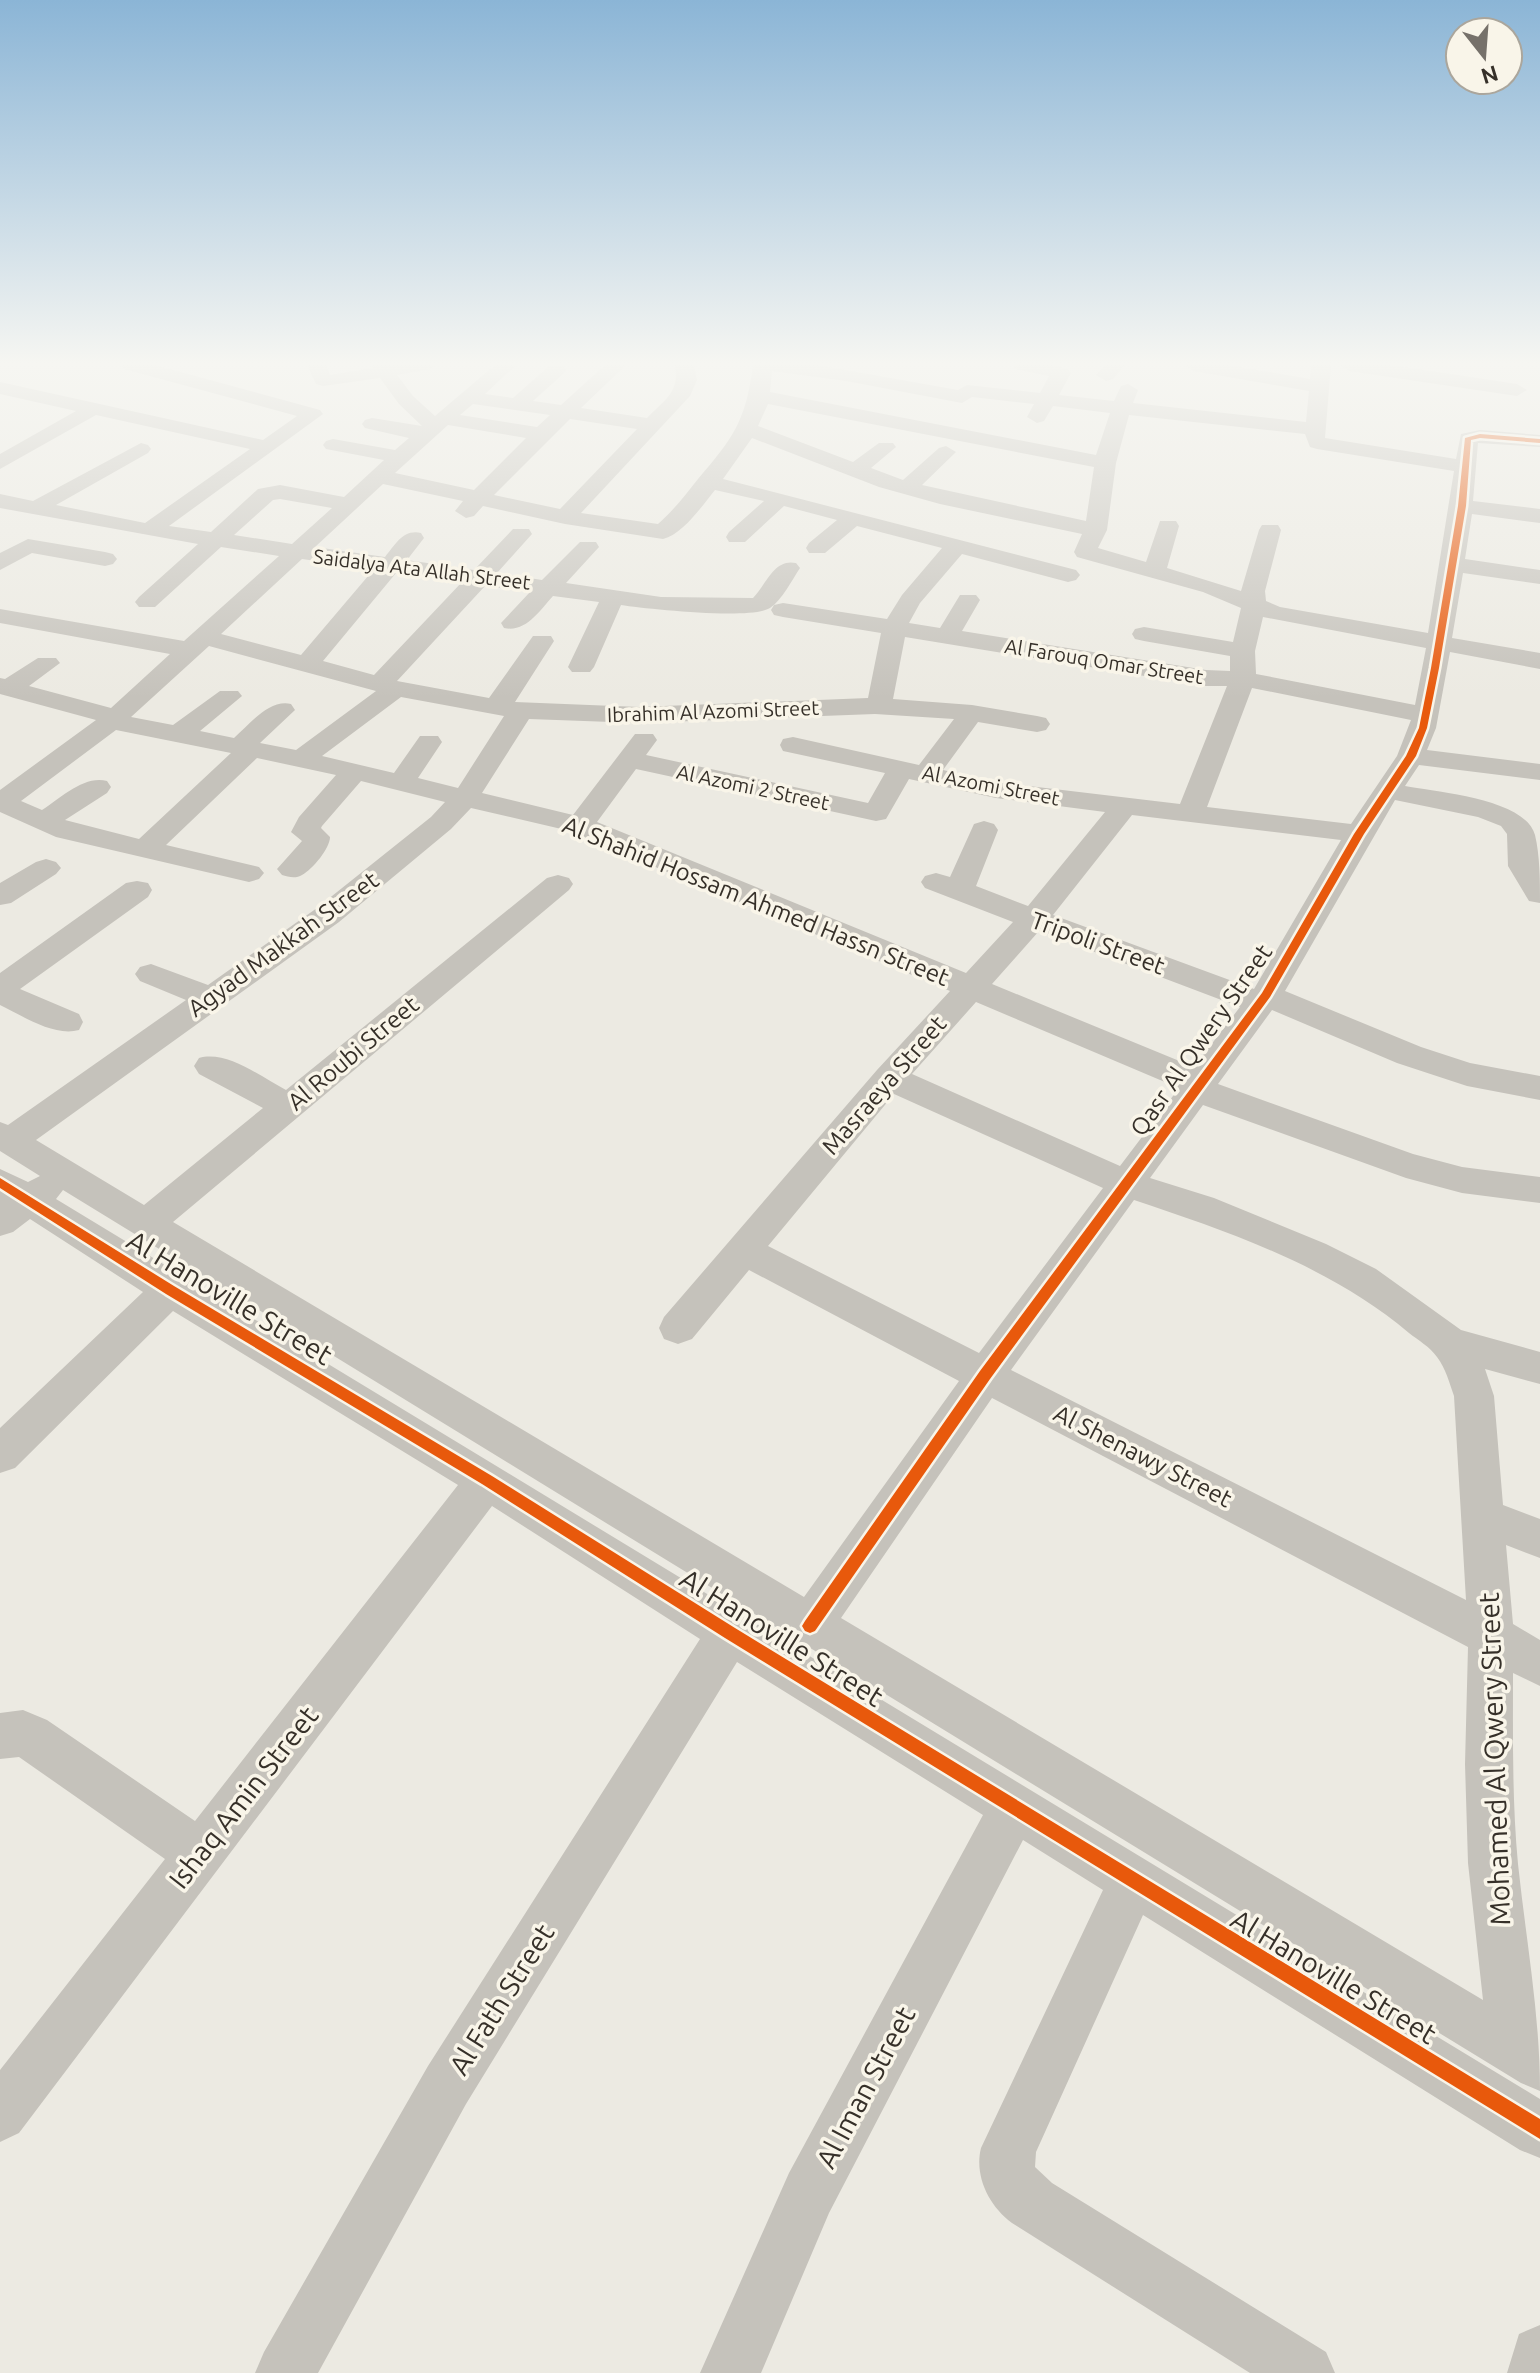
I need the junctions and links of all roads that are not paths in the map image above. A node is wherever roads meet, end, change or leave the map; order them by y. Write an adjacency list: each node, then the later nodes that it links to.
1 (93, 476): 21 (street)
2 (222, 476): 27 (street)
3 (379, 476): 20 (street)
4 (383, 476): 18 (street)
5 (501, 476): 18 (street)
6 (604, 476): 23 (street)
7 (712, 476): 13 (street)
8 (870, 476): 15 (street)
9 (920, 476): 15 (street)
10 (1104, 476): 33 (street)
11 (1427, 476): 14 (street)
12 (1463, 476): 14 (street, Qasr Al Qwery Street)
13 (707, 482): 17 (street); 23 (street)
14 (1462, 486): 16 (street); 22 (street); 40 (street, Qasr Al Qwery Street)
15 (908, 487): 33 (street)
16 (1540, 495)
17 (780, 498): 25 (street); 30 (street)
18 (478, 499): 23 (street); 24 (street)
19 (0, 501): 21 (street, Saidalya Ata Allah Street)
20 (348, 504): 32 (street); 37 (street)
21 (34, 509): 27 (street, Saidalya Ata Allah Street)
22 (1540, 516)
23 (565, 517)
24 (459, 518)
25 (853, 518): 34 (street); 36 (street)
26 (1168, 526): 43 (street)
27 (146, 530): 32 (street, Saidalya Ata Allah Street); 38 (street)
28 (1270, 530): 55 (street)
29 (521, 534): 48 (street)
30 (737, 537)
31 (413, 538): 41 (street)
32 (215, 540): 37 (street, Saidalya Ata Allah Street); 54 (street)
33 (1090, 541): 43 (street); 46 (street)
34 (956, 546): 46 (street); 59 (street)
35 (588, 547): 49 (street)
36 (817, 548)
37 (294, 553): 41 (street, Saidalya Ata Allah Street); 64 (street)
38 (105, 559): 39 (street); 45 (street)
39 (0, 563)
40 (1452, 564): 47 (street); 63 (street, Qasr Al Qwery Street)
41 (389, 565): 44 (street, Saidalya Ata Allah Street); 68 (street)
42 (788, 568): 52 (street, Saidalya Ata Allah Street)
43 (1155, 570): 55 (street)
44 (435, 571): 48 (street, Saidalya Ata Allah Street); 50 (street)
45 (86, 575)
46 (1068, 575): 51 (street)
47 (1540, 577)
48 (480, 578): 49 (street, Saidalya Ata Allah Street); 71 (street)
49 (551, 586): 52 (street, Saidalya Ata Allah Street); 58 (street)
50 (414, 594)
51 (1050, 596)
52 (613, 597): 69 (street)
53 (968, 600): 61 (street)
54 (147, 602)
55 (1254, 606): 63 (street); 65 (street)
56 (6, 609): 64 (street, Ibrahim Al Azomi Street)
57 (783, 610): 59 (street, Al Farouq Omar Street)
58 (513, 623)
59 (894, 628): 61 (street, Al Farouq Omar Street); 76 (street)
60 (1144, 634): 65 (street)
61 (947, 637): 70 (street, Al Farouq Omar Street)
62 (542, 641): 78 (street, Agyad Makkah Street)
63 (1439, 643): 66 (street); 80 (street, Qasr Al Qwery Street)
64 (199, 644): 68 (street, Ibrahim Al Azomi Street); 82 (street)
65 (1243, 651): 70 (street)
66 (1540, 661)
67 (47, 663): 72 (street)
68 (307, 664): 71 (street, Ibrahim Al Azomi Street)
69 (581, 667)
70 (1243, 679): 80 (street, Al Farouq Omar Street); 100 (street)
71 (387, 686): 74 (street, Ibrahim Al Azomi Street); 88 (street)
72 (4, 687): 82 (street, Al Shahid Hossam Ahmed Hassn Street)
73 (229, 696): 84 (street)
74 (461, 704): 78 (street, Ibrahim Al Azomi Street); 93 (street)
75 (810, 706): 76 (street, Ibrahim Al Azomi Street); 81 (street, Ibrahim Al Azomi Street); 85 (street)
76 (879, 706): 79 (street, Ibrahim Al Azomi Street)
77 (282, 710): 86 (street)
78 (508, 710): 81 (street, Ibrahim Al Azomi Street); 97 (street, Agyad Makkah Street)
79 (972, 713): 83 (street, Ibrahim Al Azomi Street); 90 (street)
80 (1425, 715): 87 (street, Qasr Al Qwery Street)
81 (661, 716): 89 (street)
82 (114, 719): 84 (street, Al Shahid Hossam Ahmed Hassn Street); 98 (street)
83 (1037, 724)
84 (177, 735): 86 (street, Al Shahid Hossam Ahmed Hassn Street)
85 (793, 745): 90 (street, Al Azomi Street); 95 (street)
86 (244, 748): 88 (street, Al Shahid Hossam Ahmed Hassn Street); 105 (street)
87 (1411, 756): 92 (street); 96 (street, Qasr Al Qwery Street)
88 (301, 759): 91 (street, Al Shahid Hossam Ahmed Hassn Street)
89 (630, 760): 95 (street, Al Azomi 2 Street); 102 (street)
90 (915, 770): 95 (street, Al Azomi 2 Street); 99 (street, Al Azomi Street)
91 (354, 772): 93 (street, Al Shahid Hossam Ahmed Hassn Street); 107 (street)
92 (1540, 772)
93 (402, 782): 97 (street, Al Shahid Hossam Ahmed Hassn Street)
94 (97, 787): 101 (street)
95 (766, 790)
96 (1390, 791): 104 (street, Qasr Al Qwery Street); 111 (street)
97 (466, 796): 102 (street, Al Shahid Hossam Ahmed Hassn Street); 117 (street, Agyad Makkah Street)
98 (1, 803): 101 (street)
99 (1123, 808): 100 (street, Al Azomi Street); 113 (street, Masraeya Street)
100 (1190, 815): 104 (street, Al Azomi Street)
101 (44, 821): 105 (street)
102 (580, 825): 115 (street, Al Shahid Hossam Ahmed Hassn Street)
103 (984, 830): 113 (street, Tripoli Street)
104 (1359, 834): 118 (street, Qasr Al Qwery Street)
105 (146, 848): 108 (street)
106 (46, 868): 112 (street)
107 (292, 869)
108 (249, 873)
109 (558, 884): 124 (street, Al Roubi Street)
110 (137, 890): 116 (street)
111 (1540, 894)
112 (0, 896)
113 (1033, 919): 115 (street, Masraeya Street); 118 (street, Tripoli Street)
114 (151, 974): 117 (street)
115 (969, 987): 121 (street, Masraeya Street); 122 (street, Al Shahid Hossam Ahmed Hassn Street)
116 (0, 989): 119 (street)
117 (211, 998): 126 (street, Agyad Makkah Street)
118 (1263, 999): 122 (street, Qasr Al Qwery Street); 123 (street, Tripoli Street)
119 (67, 1022)
120 (211, 1066): 124 (street)
121 (889, 1078): 127 (street, Mohamed Al Qwery Street); 130 (street, Masraeya Street)
122 (1198, 1086): 127 (street, Qasr Al Qwery Street); 128 (street, Al Shahid Hossam Ahmed Hassn Street)
123 (1540, 1088)
124 (288, 1106): 129 (street, Al Roubi Street)
125 (65, 1174): 126 (street, Al Hanoville Street); 126 (street); 129 (street, Al Hanoville Street)
126 (8, 1176): 131 (street, Al Hanoville Street)
127 (1125, 1183): 133 (street, Mohamed Al Qwery Street); 135 (street, Qasr Al Qwery Street)
128 (1540, 1190)
129 (148, 1222): 140 (street, Al Hanoville Street)
130 (744, 1251): 132 (street, Masraeya Street); 135 (street, Al Shenawy Street)
131 (170, 1290): 136 (street); 137 (street, Al Hanoville Street)
132 (678, 1328)
133 (1449, 1343): 134 (street); 138 (street, Mohamed Al Qwery Street)
134 (1540, 1368)
135 (985, 1375): 140 (street, Qasr Al Qwery Street); 142 (street, Al Shenawy Street)
136 (0, 1455)
137 (487, 1480): 141 (street, Al Hanoville Street); 146 (street, Ishaq Amin Street)
138 (1482, 1516): 139 (street); 142 (street, Mohamed Al Qwery Street)
139 (1540, 1539)
140 (810, 1626): 148 (street, Al Hanoville Street)
141 (730, 1633): 145 (street, Al Hanoville Street); 152 (street, Al Fath Street)
142 (1491, 1636): 143 (street, Al Shenawy Street); 148 (street, Mohamed Al Qwery Street)
143 (1540, 1664)
144 (0, 1736): 146 (street)
145 (1013, 1808): 147 (street, Al Hanoville Street); 153 (street, Al Iman Street)
146 (200, 1854): 149 (street, Ishaq Amin Street)
147 (1133, 1881): 150 (street, Al Hanoville Street); 154 (street)
148 (1528, 2056)
149 (0, 2114)
150 (1540, 2130)
151 (1540, 2355): 155 (street)
152 (285, 2373)
153 (730, 2373)
154 (1305, 2373)
155 (1537, 2373)

